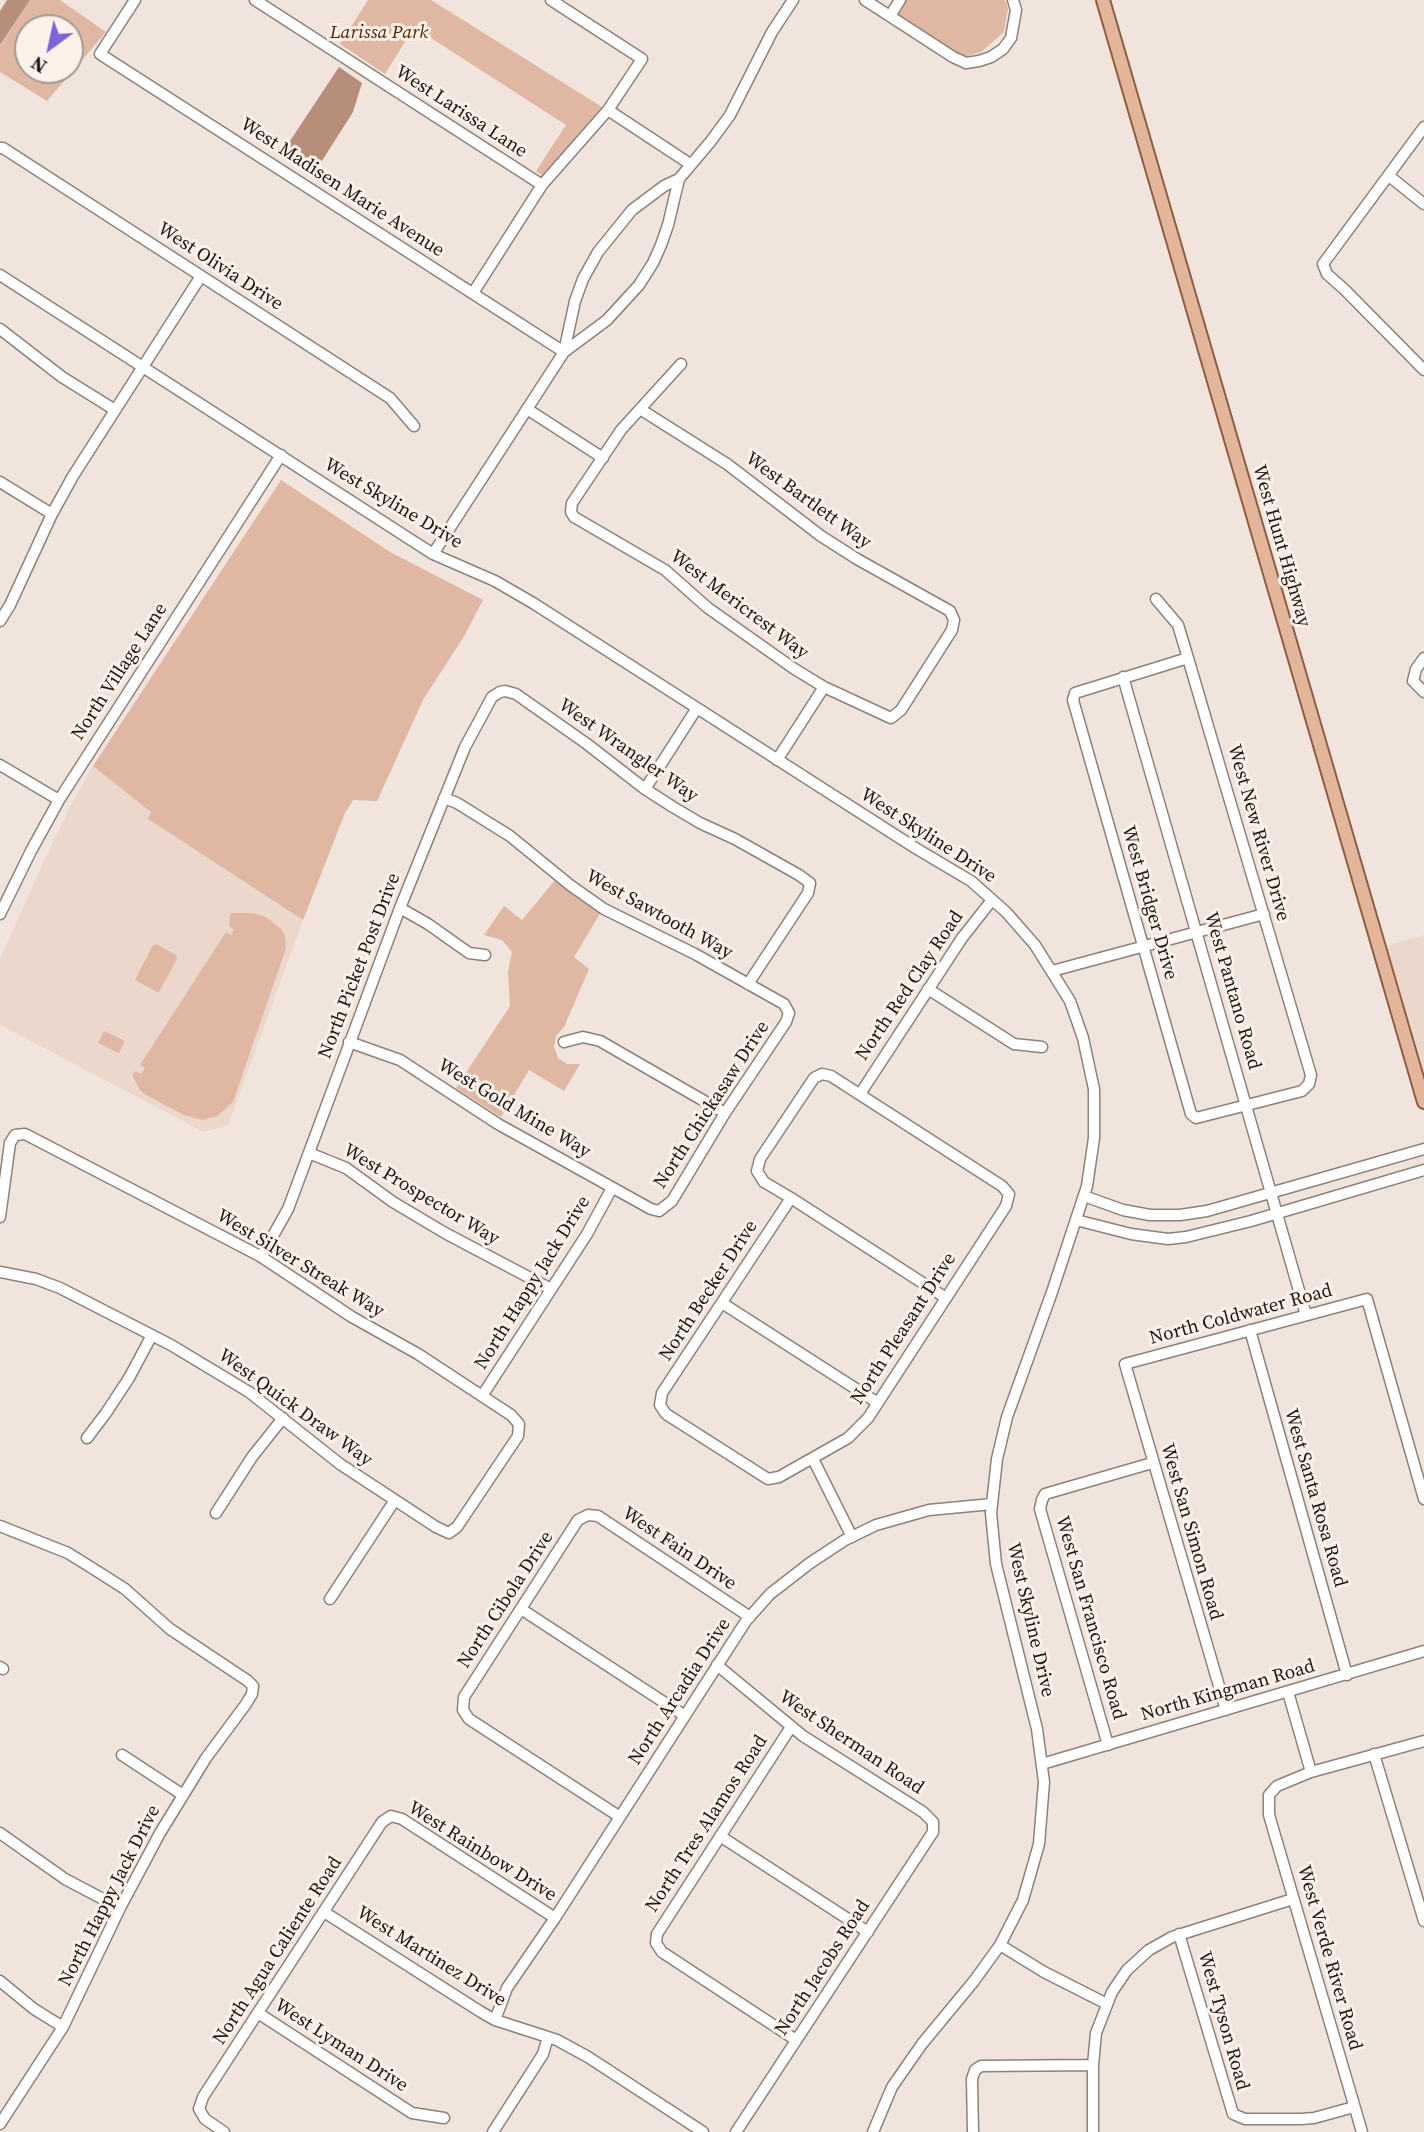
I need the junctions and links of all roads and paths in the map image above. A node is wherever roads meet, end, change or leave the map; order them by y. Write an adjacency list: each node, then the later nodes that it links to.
1 (135, 0): 20 (street, West Madisen Marie Avenue)
2 (255, 0): 16 (street, West Larissa Lane)
3 (551, 0): 10 (street)
4 (793, 0): 13 (street)
5 (865, 0): 9 (street)
6 (900, 0): 9 (street)
7 (1013, 0): 9 (street)
8 (1103, 0): 65 (main road, West Hunt Highway)
9 (890, 16)
10 (608, 110): 13 (street); 16 (street)
11 (1424, 127): 14 (street)
12 (0, 148): 19 (street, West Olivia Drive)
13 (690, 164): 15 (street)
14 (1389, 176): 17 (street); 25 (street)
15 (679, 179): 22 (street); 22 (street)
16 (542, 185): 20 (street)
17 (1424, 204)
18 (0, 275): 24 (street, West Skyline Drive)
19 (201, 275): 24 (street); 29 (street, West Olivia Drive)
20 (473, 293): 22 (street, West Madisen Marie Avenue)
21 (0, 329): 27 (street)
22 (564, 352): 26 (street)
23 (681, 364): 28 (street)
24 (143, 367): 27 (street); 30 (street, West Skyline Drive)
25 (1424, 370)
26 (527, 409): 31 (street); 34 (street)
27 (115, 410): 33 (street)
28 (640, 410): 31 (street); 44 (street, West Bartlett Way)
29 (414, 426)
30 (281, 455): 34 (street, West Skyline Drive); 49 (street, North Village Lane)
31 (603, 458): 40 (street, West Mericrest Way)
32 (0, 482): 33 (street)
33 (52, 514): 36 (street)
34 (433, 554): 43 (street, West Skyline Drive)
35 (1156, 599): 37 (street, West New River Drive)
36 (0, 621)
37 (1188, 657): 39 (street); 53 (street, West New River Drive)
38 (1424, 658): 42 (street)
39 (1123, 677): 54 (street, West Pantano Road); 55 (street, West Bridger Drive)
40 (824, 687): 44 (street, West Mericrest Way); 45 (street)
41 (500, 692): 47 (street, West Wrangler Way); 48 (street, North Picket Post Drive)
42 (1424, 692)
43 (697, 708): 45 (street, West Skyline Drive); 47 (street)
44 (891, 718)
45 (777, 760): 50 (street, West Skyline Drive)
46 (0, 765): 49 (street)
47 (645, 789): 58 (street, West Wrangler Way)
48 (444, 798): 51 (street, North Picket Post Drive); 58 (street, West Sawtooth Way)
49 (59, 800): 52 (street, North Village Lane)
50 (992, 900): 57 (street, West Skyline Drive); 59 (street, North Red Clay Road)
51 (400, 908): 56 (street); 61 (street, North Picket Post Drive)
52 (0, 914)
53 (1264, 914): 54 (street); 66 (street, West New River Drive)
54 (1196, 932): 55 (street); 66 (street, West Pantano Road)
55 (1143, 946): 57 (street); 66 (street, West Bridger Drive)
56 (485, 955)
57 (1052, 971): 73 (street, West Skyline Drive)
58 (748, 984): 60 (street, West Sawtooth Way)
59 (928, 989): 63 (street); 64 (street, North Red Clay Road)
60 (789, 1013): 67 (street, North Chickasaw Drive)
61 (349, 1042): 69 (street, North Picket Post Drive); 71 (street, West Gold Mine Way)
62 (564, 1042): 67 (street)
63 (1042, 1046)
64 (860, 1094): 74 (street); 82 (street, North Pleasant Drive)
65 (1424, 1102)
66 (1247, 1106): 72 (street, West Pantano Road)
67 (725, 1114): 75 (street, North Chickasaw Drive)
68 (1424, 1149): 72 (street)
69 (309, 1153): 79 (street, North Picket Post Drive); 81 (street, West Prospector Way)
70 (1424, 1170): 76 (street)
71 (612, 1188): 75 (street, West Gold Mine Way); 81 (street, North Happy Jack Drive)
72 (1272, 1192): 73 (street); 76 (street, West Pantano Road)
73 (1084, 1196): 78 (street, West Skyline Drive)
74 (791, 1198): 82 (street); 83 (street, North Becker Drive)
75 (659, 1211)
76 (1278, 1213): 78 (street); 84 (street, West Pantano Road)
77 (0, 1217): 79 (street, West Silver Streak Way)
78 (1076, 1220): 97 (street, West Skyline Drive)
79 (261, 1256): 88 (street, West Silver Streak Way)
80 (0, 1272): 86 (street, West Quick Draw Way)
81 (551, 1289): 88 (street, North Happy Jack Drive)
82 (946, 1298): 89 (street, North Pleasant Drive)
83 (722, 1303): 89 (street); 94 (street, North Becker Drive)
84 (1306, 1315): 85 (street, North Coldwater Road); 95 (street, North Coldwater Road)
85 (1250, 1330): 87 (street, North Coldwater Road); 108 (street, West Santa Rosa Road)
86 (152, 1335): 90 (street, West Quick Draw Way); 91 (street)
87 (1125, 1364): 93 (street, West San Simon Road)
88 (482, 1396): 101 (street, West Silver Streak Way)
89 (878, 1403): 92 (street, North Pleasant Drive)
90 (283, 1418): 96 (street, West Quick Draw Way); 98 (street)
91 (87, 1438)
92 (813, 1459): 94 (street, North Pleasant Drive); 102 (street)
93 (1152, 1463): 110 (street, West San Simon Road); 114 (street, West San Francisco Road)
94 (768, 1479)
95 (1424, 1499)
96 (395, 1500): 101 (street, West Quick Draw Way); 103 (street)
97 (992, 1504): 102 (street, North Arcadia Drive); 117 (street, West Skyline Drive)
98 (216, 1513)
99 (588, 1515): 104 (street, North Cibola Drive); 105 (street, West Fain Drive)
100 (0, 1526): 119 (street, North Happy Jack Drive)
101 (449, 1533)
102 (852, 1537): 105 (street, North Arcadia Drive)
103 (330, 1599)
104 (521, 1609): 111 (street); 121 (street, North Cibola Drive)
105 (750, 1617): 107 (street, North Arcadia Drive)
106 (1424, 1650): 108 (street, North Kingman Road)
107 (717, 1665): 111 (street, North Arcadia Drive); 112 (street, West Sherman Road)
108 (1347, 1675): 109 (street, North Kingman Road)
109 (1288, 1692): 110 (street, North Kingman Road); 118 (street)
110 (1226, 1710): 114 (street, North Kingman Road)
111 (685, 1716): 121 (street, North Arcadia Drive)
112 (791, 1727): 122 (street, West Sherman Road); 124 (street, North Tres Alamos Road)
113 (1424, 1741): 115 (street)
114 (1108, 1745): 117 (street, North Kingman Road)
115 (1374, 1754): 118 (street); 129 (street)
116 (122, 1755): 119 (street)
117 (1042, 1764): 132 (street, West Skyline Drive)
118 (1311, 1772): 125 (street, West Verde River Road)
119 (183, 1795): 126 (street, North Happy Jack Drive)
120 (391, 1816): 127 (street, North Agua Caliente Road); 128 (street, West Rainbow Drive)
121 (620, 1817): 128 (street, North Arcadia Drive)
122 (933, 1822): 130 (street, North Jacobs Road)
123 (0, 1833): 126 (street)
124 (720, 1836): 130 (street); 139 (street, North Tres Alamos Road)
125 (1293, 1899): 131 (street); 141 (street, West Verde River Road)
126 (120, 1908): 137 (street, North Happy Jack Drive)
127 (324, 1912): 135 (street, North Agua Caliente Road); 136 (street, West Martinez Drive)
128 (555, 1918): 136 (street, North Arcadia Drive)
129 (1424, 1921)
130 (868, 1932): 139 (street, North Jacobs Road)
131 (1179, 1934): 134 (street); 141 (street, West Tyson Road)
132 (1000, 1945): 134 (street); 148 (street, West Skyline Drive)
133 (0, 1981): 137 (street)
134 (1107, 2004): 140 (street)
135 (258, 2013): 142 (street, West Lyman Drive); 144 (street, North Agua Caliente Road)
136 (495, 2020): 138 (street, West Martinez Drive)
137 (63, 2027): 143 (street, North Happy Jack Drive)
138 (548, 2037): 145 (street); 146 (street, West Martinez Drive)
139 (796, 2040): 147 (street, North Jacobs Road)
140 (1093, 2065): 149 (street); 150 (street)
141 (1354, 2107): 151 (street, West Verde River Road)
142 (444, 2118)
143 (0, 2124)
144 (224, 2132)
145 (493, 2132)
146 (703, 2132)
147 (736, 2132)
148 (873, 2132)
149 (973, 2132)
150 (1093, 2132)
151 (1362, 2132)

